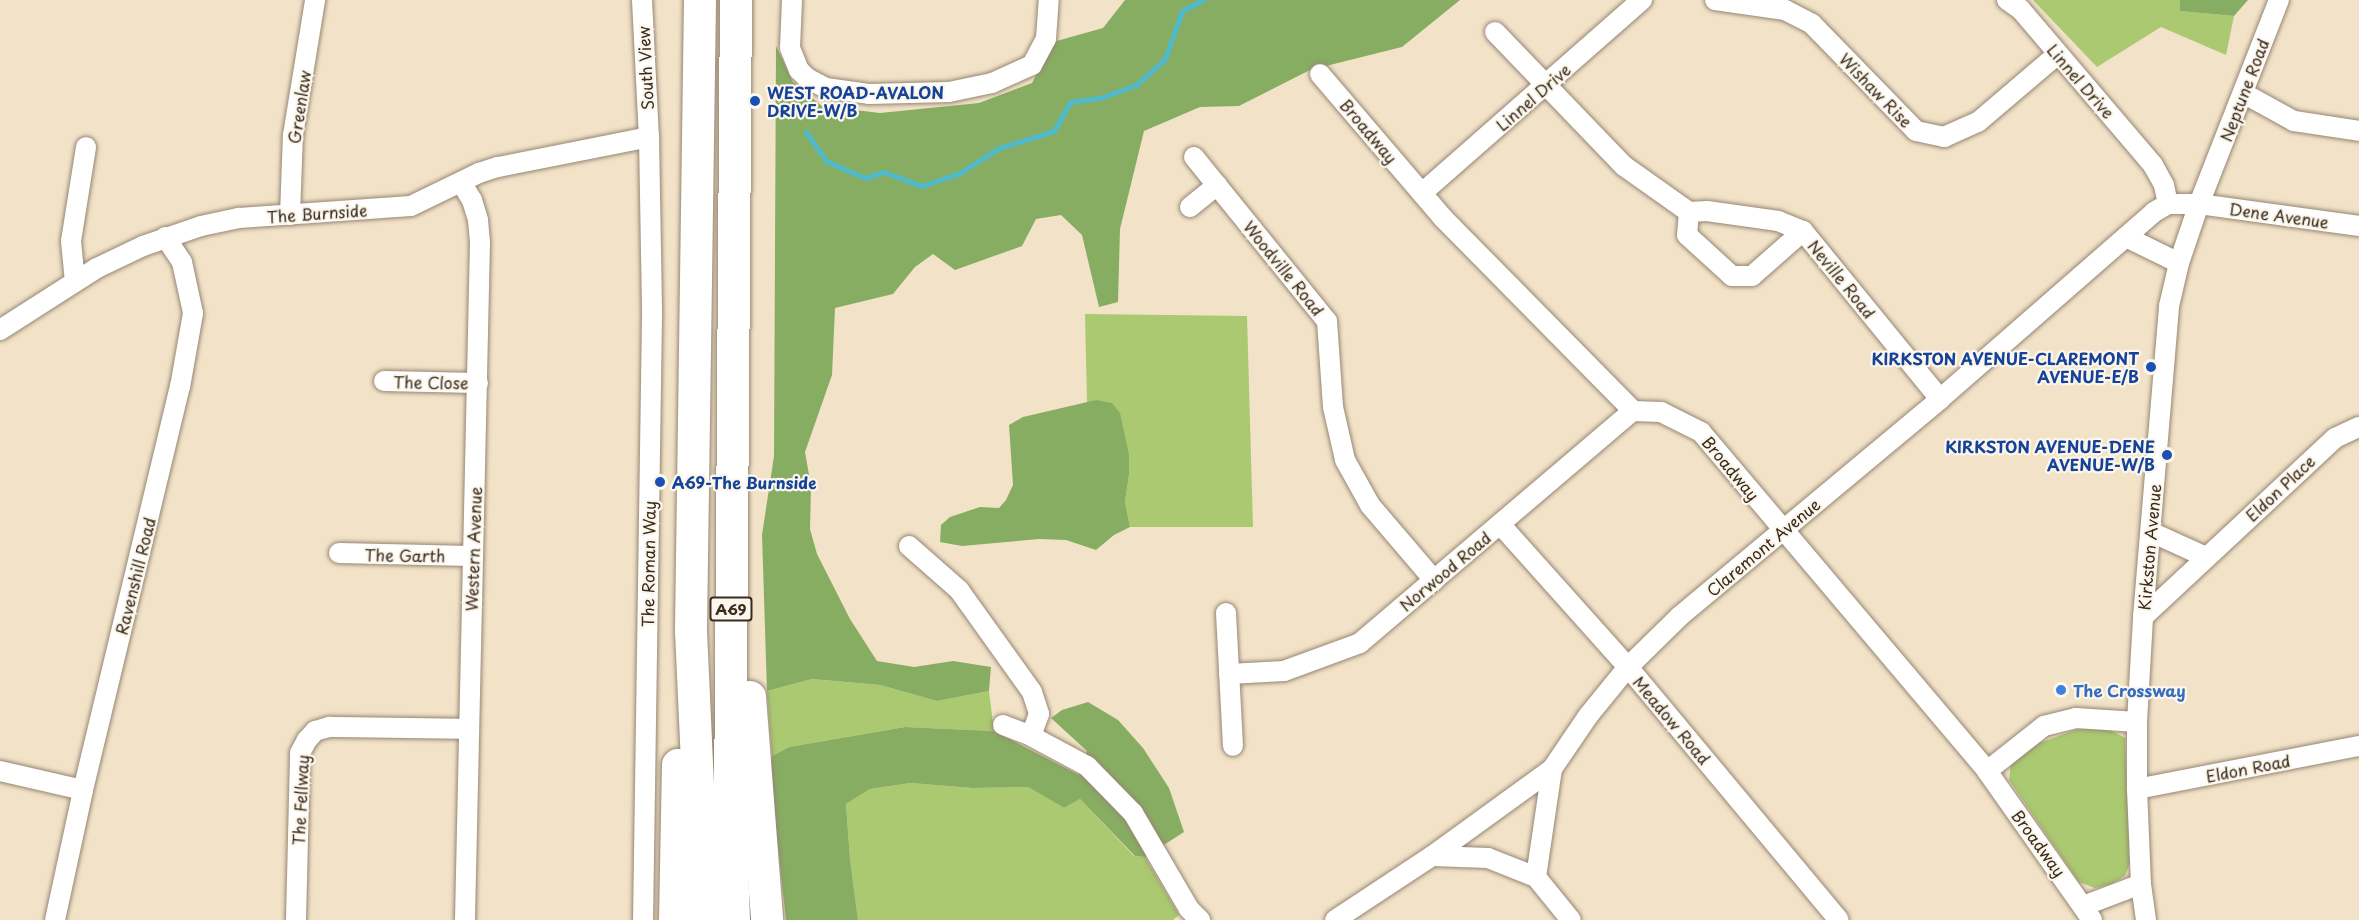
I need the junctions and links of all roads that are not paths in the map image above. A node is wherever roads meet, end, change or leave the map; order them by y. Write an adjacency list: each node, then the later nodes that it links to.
1 (315, 0): 29 (street, Greenlaw)
2 (642, 0): 18 (street, South View)
3 (700, 0): 53 (highway, A69)
4 (736, 0): 36 (highway, A69)
5 (792, 0): 6 (street)
6 (1048, 0)
7 (1642, 0): 15 (street, Linnel Drive)
8 (1715, 0): 11 (street, Wishaw Rise)
9 (2007, 0): 13 (street, Linnel Drive)
10 (2279, 0): 16 (street, Neptune Road)
11 (1757, 4): 13 (street, Wishaw Rise)
12 (1495, 32): 15 (street)
13 (2058, 54): 25 (street, Linnel Drive)
14 (1320, 74): 24 (street, Broadway)
15 (1548, 85): 24 (street, Linnel Drive); 28 (street)
16 (2243, 93): 17 (street); 21 (street, Neptune Road)
17 (2359, 131)
18 (649, 136): 22 (street, The Burnside); 74 (street, The Roman Way)
19 (86, 147): 35 (street)
20 (1194, 158): 23 (street, Woodville Road)
21 (2209, 180): 26 (street, Kirkston Avenue)
22 (461, 182): 29 (street, The Burnside); 39 (street, Western Avenue)
23 (1217, 185): 27 (street); 50 (street, Woodville Road)
24 (1422, 193): 41 (street, Broadway)
25 (2168, 204): 26 (street, Dene Avenue); 33 (street, Claremont Avenue)
26 (2199, 204): 30 (street, Dene Avenue); 34 (street, Kirkston Avenue)
27 (1190, 207)
28 (1689, 212): 31 (street, Neville Road); 31 (street)
29 (290, 214): 32 (street, The Burnside)
30 (2359, 226)
31 (1803, 231): 40 (street, Neville Road)
32 (165, 237): 35 (street, The Burnside); 66 (street, Ravenshill Road)
33 (2126, 237): 34 (street); 40 (street, Claremont Avenue)
34 (2179, 263): 45 (street, Kirkston Avenue)
35 (75, 282): 37 (street, The Burnside)
36 (732, 297): 77 (highway, A69); 78 (highway)
37 (0, 330)
38 (384, 381): 39 (street, The Close)
39 (478, 383): 48 (street, Western Avenue)
40 (1940, 399): 44 (street, Claremont Avenue)
41 (1633, 411): 43 (street, Norwood Road); 44 (street, Broadway)
42 (2359, 427): 49 (street, Eldon Place)
43 (1500, 524): 50 (street, Norwood Road); 54 (street, Meadow Road)
44 (1783, 530): 54 (street, Claremont Avenue); 64 (street, Broadway)
45 (2151, 532): 49 (street); 52 (street, Kirkston Avenue)
46 (909, 546): 59 (street)
47 (339, 553): 48 (street, The Garth)
48 (472, 556): 58 (street, Western Avenue)
49 (2206, 557): 52 (street, Eldon Place)
50 (1434, 580): 55 (street, Norwood Road)
51 (1226, 613): 55 (street)
52 (2143, 617): 56 (street, Kirkston Avenue)
53 (691, 631): 75 (highway); 76 (highway, A69)
54 (1628, 667): 62 (street, Claremont Avenue); 82 (street, Meadow Road)
55 (1229, 674): 60 (street)
56 (2138, 722): 64 (street); 65 (street, Kirkston Avenue)
57 (1003, 725): 59 (street)
58 (469, 729): 72 (street, The Fellway); 73 (street, Western Avenue)
59 (1031, 736): 79 (street)
60 (1233, 746)
61 (2359, 746): 65 (street, Eldon Road)
62 (1552, 769): 67 (street, Claremont Avenue); 68 (street)
63 (0, 771): 66 (street)
64 (1987, 771): 70 (street, Broadway)
65 (2137, 789): 69 (street, Kirkston Avenue)
66 (83, 790): 71 (street, Ravenshill Road)
67 (1432, 855): 68 (street); 80 (street, Claremont Avenue)
68 (1536, 877): 81 (street)
69 (2142, 884): 70 (street); 83 (street, Kirkston Avenue)
70 (2088, 913)
71 (55, 920)
72 (296, 920)
73 (465, 920)
74 (643, 920)
75 (675, 920)
76 (704, 920)
77 (734, 920)
78 (767, 920)
79 (1200, 920)
80 (1335, 920)
81 (1571, 920)
82 (1839, 920)
83 (2146, 920)

